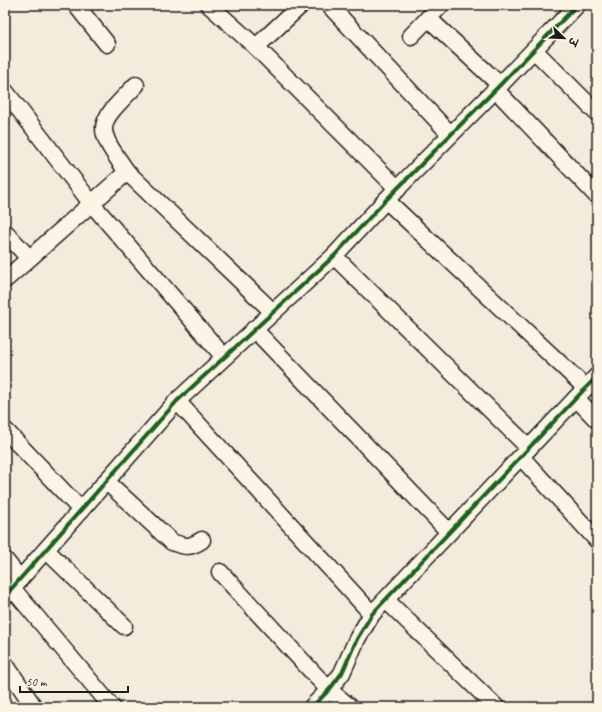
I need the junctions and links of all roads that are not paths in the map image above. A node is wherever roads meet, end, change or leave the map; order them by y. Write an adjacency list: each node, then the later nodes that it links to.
1 (76, 5): 9 (street)
2 (209, 5): 10 (street)
3 (301, 5): 10 (street)
4 (329, 5): 16 (street)
5 (441, 5): 7 (street)
6 (577, 5): 11 (street)
7 (428, 18): 8 (street); 13 (street)
8 (411, 36)
9 (106, 44)
10 (256, 47): 18 (street)
11 (534, 50): 13 (street); 15 (street)
12 (136, 85): 17 (street)
13 (498, 87): 16 (street); 19 (street)
14 (5, 91): 21 (street)
15 (597, 113)
16 (450, 134): 18 (street)
17 (127, 172): 21 (street); 26 (street)
18 (398, 189): 20 (street)
19 (597, 196)
20 (386, 200): 23 (street); 30 (street)
21 (92, 204): 24 (street); 28 (street)
22 (5, 232): 24 (street)
23 (334, 256): 26 (street); 34 (street)
24 (29, 258): 25 (street)
25 (5, 280)
26 (273, 312): 27 (street)
27 (254, 329): 28 (street); 37 (street)
28 (224, 357): 31 (street)
29 (597, 376): 30 (street)
30 (581, 393): 32 (street); 34 (street)
31 (177, 401): 35 (street); 45 (street)
32 (597, 420)
33 (5, 430): 36 (street)
34 (525, 452): 37 (street); 39 (street)
35 (106, 481): 36 (street); 38 (street)
36 (81, 510): 40 (street)
37 (449, 532): 44 (street)
38 (202, 540)
39 (597, 540)
40 (46, 550): 43 (street); 46 (street)
41 (5, 560): 43 (street)
42 (220, 572): 48 (street)
43 (12, 588): 50 (street)
44 (386, 600): 45 (street); 53 (street)
45 (372, 614): 48 (street)
46 (124, 626)
47 (5, 664): 49 (street)
48 (329, 690): 51 (street); 52 (street)
49 (34, 707)
50 (112, 707)
51 (312, 707)
52 (350, 707)
53 (496, 707)

